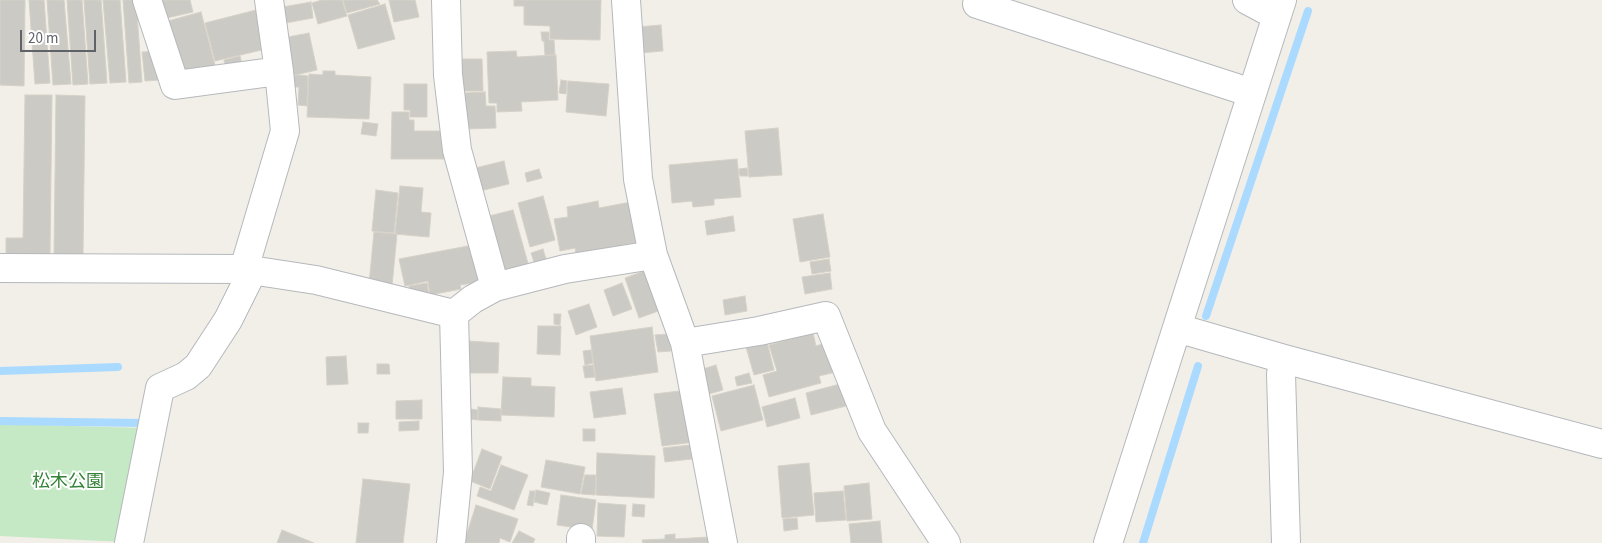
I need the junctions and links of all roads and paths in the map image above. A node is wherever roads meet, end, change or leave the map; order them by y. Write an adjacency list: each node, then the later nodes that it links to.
1 (147, 0): 8 (street)
2 (269, 0): 8 (street)
3 (446, 0): 13 (street)
4 (626, 0): 10 (street)
5 (978, 0): 9 (street)
6 (1247, 0): 7 (street)
7 (1280, 8): 9 (street)
8 (279, 70): 12 (street)
9 (1252, 93): 15 (street)
10 (653, 255): 13 (street); 16 (street)
11 (0, 268): 12 (street)
12 (248, 270): 14 (street); 19 (street)
13 (494, 287): 14 (street)
14 (454, 314): 20 (street)
15 (1177, 328): 17 (street); 23 (street)
16 (685, 343): 21 (street); 22 (street)
17 (1284, 359): 18 (street); 24 (street)
18 (1602, 444)
19 (130, 543)
20 (451, 543)
21 (723, 543)
22 (946, 543)
23 (1108, 543)
24 (1286, 543)

